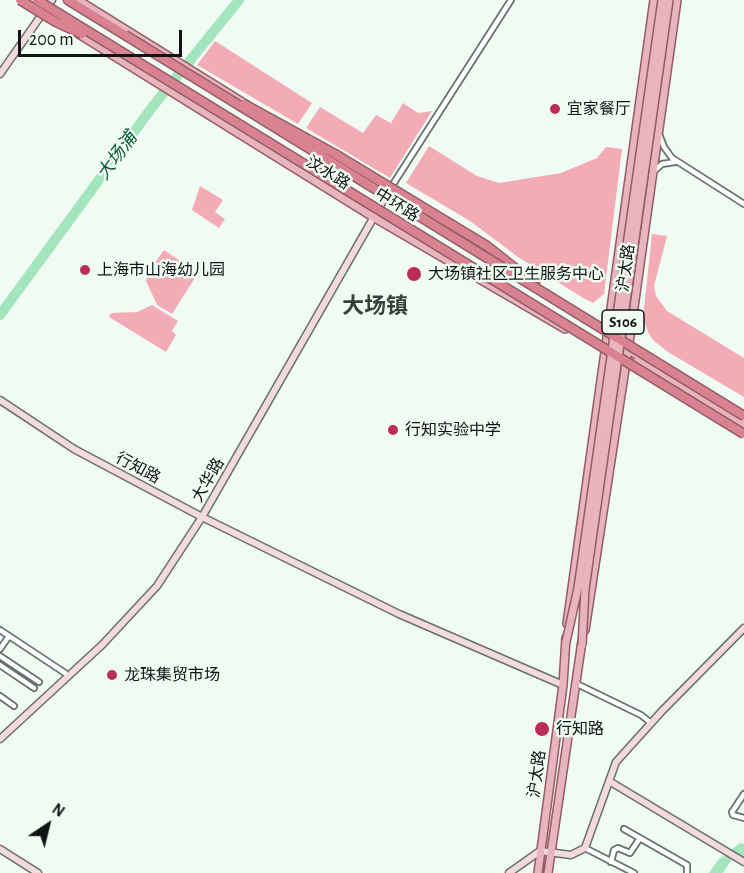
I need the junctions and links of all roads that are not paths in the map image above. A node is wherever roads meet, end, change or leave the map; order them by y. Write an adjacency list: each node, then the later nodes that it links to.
1 (22, 0): 11 (main road, 汶水路); 12 (highway, bridge)
2 (37, 0): 12 (highway, 中环路, bridge)
3 (52, 0): 11 (street)
4 (68, 0): 14 (highway, 中环路, bridge)
5 (78, 0): 18 (main road, 汶水路)
6 (511, 0): 18 (street)
7 (654, 0): 22 (main road, 沪太路 / S106)
8 (662, 0): 38 (main road, 沪太路 / S106, bridge)
9 (669, 0): 39 (main road, 沪太路 / S106, bridge)
10 (677, 0): 15 (main road, 沪太路 / S106)
11 (44, 13): 13 (street); 20 (main road, 汶水路)
12 (108, 45): 32 (highway, 中环路, bridge)
13 (0, 74)
14 (188, 75): 21 (highway, bridge); 28 (highway, 中环路, bridge)
15 (658, 132): 16 (street); 17 (main road, 沪太路 / S106)
16 (680, 164): 17 (street); 19 (street)
17 (653, 173): 23 (main road, 沪太路 / S106)
18 (387, 194): 20 (street, 大华路); 21 (main road, 汶水路)
19 (744, 204)
20 (373, 216): 24 (main road, 汶水路); 33 (street, 大华路)
21 (540, 288): 22 (main road, 汶水路)
22 (609, 330): 23 (main road, 汶水路); 24 (main road, 沪太路 / S106)
23 (628, 350): 25 (main road, 沪太路 / S106); 26 (main road, 汶水路); 28 (main road, 汶水路); 30 (main road, 汶水路)
24 (604, 352): 25 (main road, 汶水路); 38 (main road, 沪太路 / S106)
25 (625, 364): 29 (main road, 汶水路); 39 (main road, 沪太路 / S106)
26 (692, 395): 29 (main road); 31 (main road, 汶水路)
27 (0, 400): 33 (street, 行知路)
28 (744, 415)
29 (710, 416): 32 (main road, 汶水路)
30 (744, 421)
31 (744, 427)
32 (744, 435)
33 (202, 517): 46 (street, 行知路); 51 (street, 大华路)
34 (744, 628): 37 (street)
35 (0, 630): 36 (street)
36 (9, 636): 40 (street); 43 (street)
37 (741, 636): 50 (street)
38 (566, 642): 46 (main road, 沪太路 / S106)
39 (582, 645): 45 (main road, 沪太路 / S106)
40 (0, 649)
41 (0, 656): 44 (street)
42 (0, 665): 47 (street)
43 (65, 674)
44 (39, 682)
45 (575, 683): 50 (street); 60 (main road, 沪太路 / S106)
46 (563, 685): 59 (main road, 沪太路 / S106)
47 (34, 688)
48 (0, 696): 49 (street)
49 (14, 706)
50 (651, 723): 52 (street)
51 (0, 739)
52 (609, 781): 57 (street); 63 (street)
53 (744, 794): 54 (street)
54 (744, 818)
55 (624, 829): 56 (street)
56 (640, 838): 62 (street); 64 (street)
57 (585, 848): 60 (street); 62 (street)
58 (0, 849): 65 (street)
59 (540, 851): 60 (street); 66 (street); 67 (main road, 沪太路 / S106)
60 (551, 853): 68 (main road, 沪太路 / S106)
61 (693, 860): 64 (street)
62 (611, 862): 69 (street)
63 (744, 862)
64 (687, 865): 70 (street)
65 (38, 873)
66 (509, 873)
67 (538, 873)
68 (548, 873)
69 (634, 873)
70 (687, 873)

